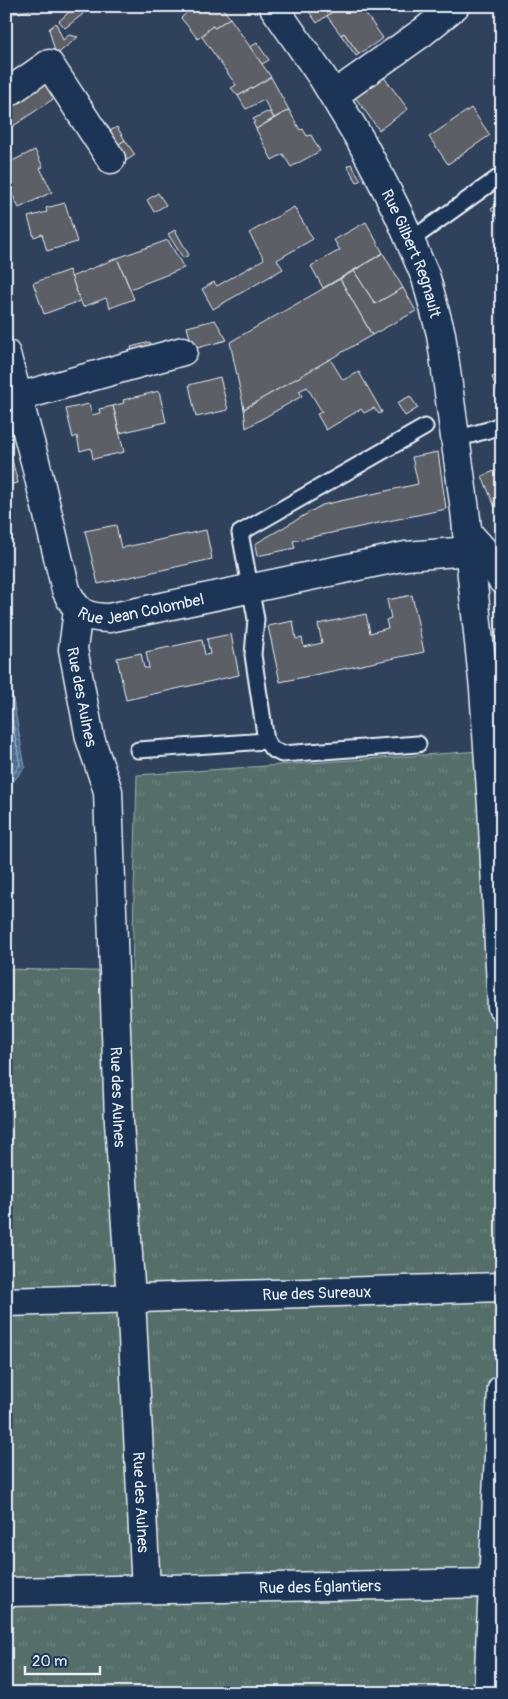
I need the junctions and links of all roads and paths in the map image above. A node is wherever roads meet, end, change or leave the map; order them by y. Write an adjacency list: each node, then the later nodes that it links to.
1 (273, 6): 4 (street, Rue Gilbert Regnault)
2 (456, 6): 4 (street)
3 (6, 94): 5 (street)
4 (334, 95): 7 (street, Rue Gilbert Regnault)
5 (111, 159)
6 (502, 175): 7 (lane)
7 (411, 240): 13 (street, Rue Gilbert Regnault)
8 (183, 351): 10 (street)
9 (6, 354): 10 (street, Rue Jean Colombel)
10 (15, 407): 17 (street, Rue Jean Colombel)
11 (502, 424): 13 (lane)
12 (425, 427): 16 (lane)
13 (456, 439): 14 (street, Rue Gilbert Regnault)
14 (468, 541): 15 (street); 16 (street, Rue Jean Colombel); 21 (street, Rue Gilbert Regnault)
15 (502, 580)
16 (250, 588): 17 (street, Rue Jean Colombel); 18 (lane)
17 (78, 610): 23 (street, Rue des Aulnes)
18 (266, 741): 19 (lane); 20 (lane)
19 (418, 744)
20 (138, 750)
21 (502, 1008)
22 (502, 1287): 23 (street, Rue des Sureaux)
23 (131, 1299): 24 (street, Rue des Sureaux); 27 (street, Rue des Aulnes)
24 (6, 1302)
25 (502, 1389): 26 (street)
26 (493, 1583): 27 (street, Rue des Églantiers); 29 (street)
27 (146, 1589): 28 (street, Rue des Églantiers)
28 (6, 1592)
29 (488, 1693)

